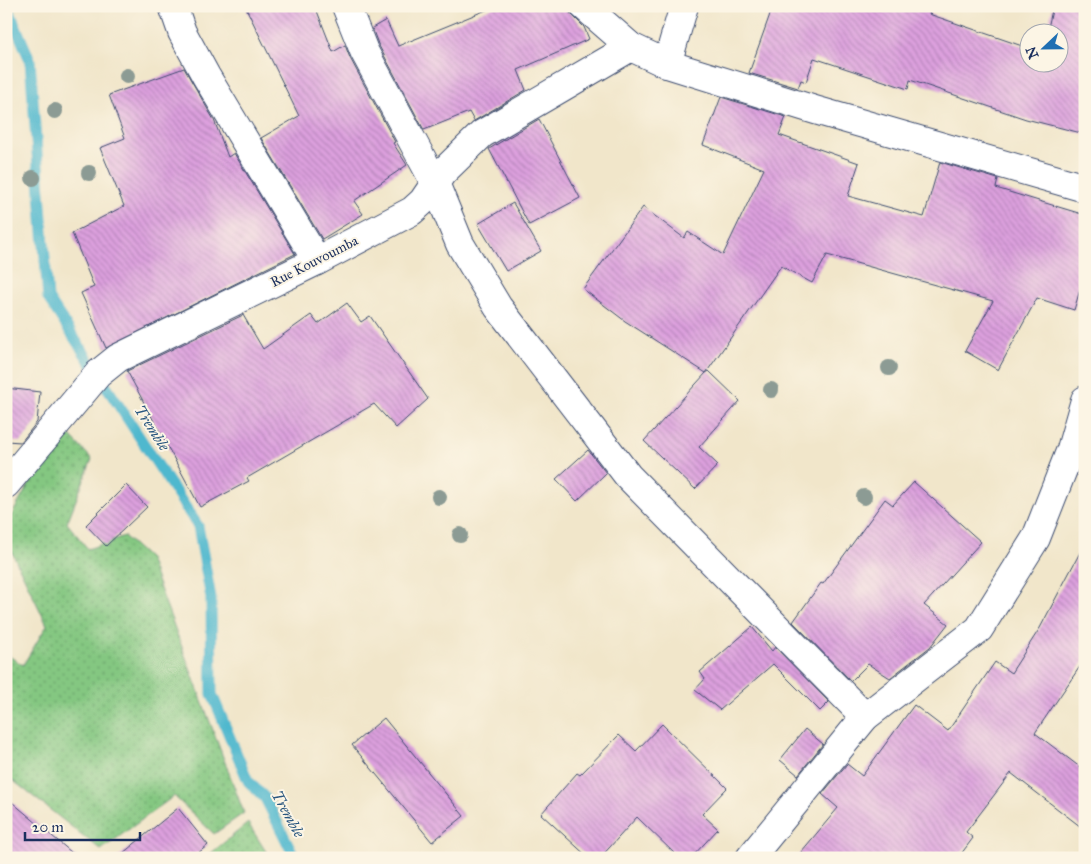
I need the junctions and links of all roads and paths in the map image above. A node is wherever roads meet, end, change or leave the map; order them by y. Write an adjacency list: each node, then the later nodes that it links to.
1 (173, 6): 9 (street)
2 (346, 6): 7 (street)
3 (584, 6): 5 (street)
4 (684, 6): 6 (street)
5 (631, 47): 6 (street); 7 (street, Rue Kouvoumba)
6 (667, 64): 8 (street)
7 (435, 183): 9 (street, Rue Kouvoumba); 12 (street)
8 (1085, 188)
9 (316, 261): 11 (street, Rue Kouvoumba)
10 (1085, 400): 12 (street)
11 (6, 484)
12 (865, 717): 13 (street)
13 (750, 858)

